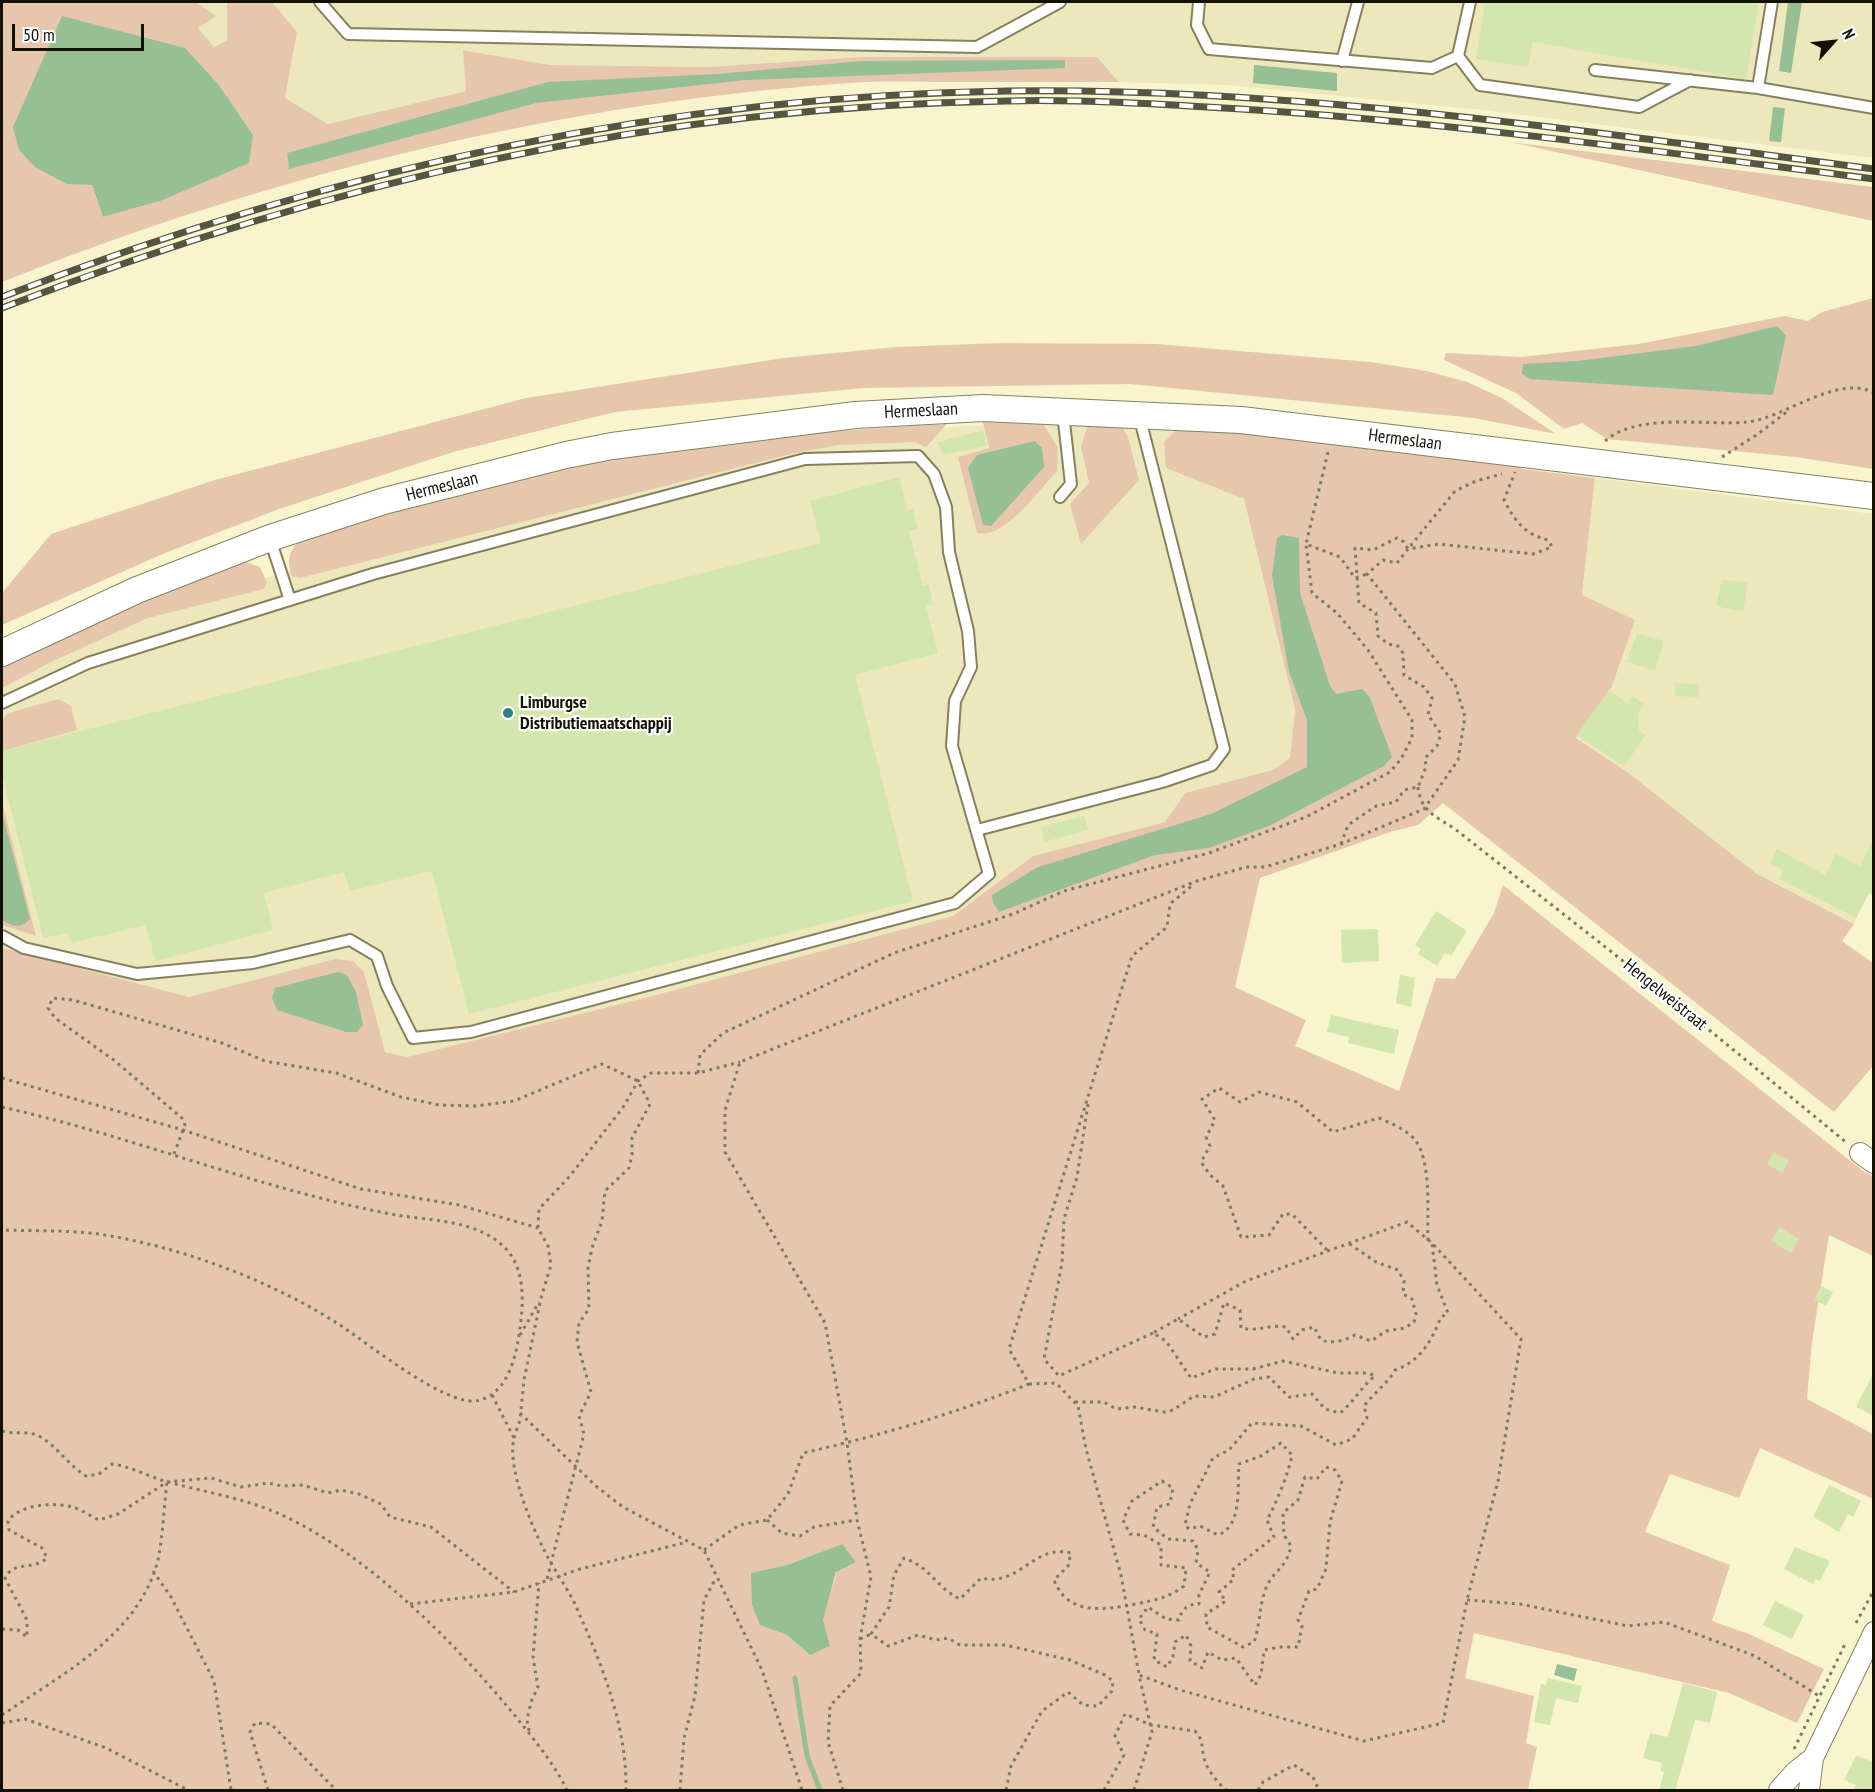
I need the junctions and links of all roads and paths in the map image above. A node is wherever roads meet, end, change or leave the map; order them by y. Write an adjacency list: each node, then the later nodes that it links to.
1 (320, 2): 2 (lane)
2 (1060, 2)
3 (1199, 2): 8 (lane)
4 (1358, 2): 8 (lane)
5 (1470, 2): 7 (lane)
6 (1772, 2): 11 (lane)
7 (1458, 57): 8 (lane); 10 (lane)
8 (1342, 61)
9 (1594, 70): 10 (lane)
10 (1690, 80): 11 (lane)
11 (1758, 88): 12 (lane)
12 (1874, 108)
13 (1874, 393): 15 (path)
14 (1062, 410): 16 (street, Hermeslaan); 21 (lane); 22 (street, Hermeslaan)
15 (1789, 410): 18 (path); 19 (path)
16 (1139, 414): 17 (street, Hermeslaan); 32 (lane)
17 (1333, 431): 20 (street, Hermeslaan); 23 (path)
18 (1603, 443)
19 (1721, 457)
20 (1874, 496)
21 (1060, 497)
22 (270, 538): 27 (lane); 28 (street, Hermeslaan)
23 (1306, 544): 26 (path); 37 (path)
24 (1408, 549): 24 (path); 25 (path); 26 (path)
25 (1367, 574): 26 (path); 31 (path)
26 (1355, 578): 30 (path)
27 (290, 600): 29 (lane); 32 (lane)
28 (2, 653)
29 (2, 703)
30 (1418, 787): 31 (path); 33 (path)
31 (1424, 809): 33 (path); 44 (path, Hengelweistraat)
32 (977, 830): 35 (lane)
33 (1341, 844): 34 (path)
34 (1197, 881): 36 (path); 40 (path)
35 (2, 936)
36 (740, 1062): 37 (path); 62 (path)
37 (698, 1073): 39 (path)
38 (2, 1078): 42 (path)
39 (638, 1081): 42 (path); 45 (path); 63 (path)
40 (1089, 1093): 54 (path); 56 (path)
41 (2, 1107): 43 (path)
42 (183, 1130): 43 (path); 45 (path)
43 (174, 1154): 53 (path)
44 (1867, 1158)
45 (538, 1228): 50 (path)
46 (2, 1230): 57 (path)
47 (1430, 1242): 48 (path); 49 (path); 77 (path); 79 (path)
48 (1348, 1243): 49 (path); 51 (path)
49 (1328, 1251): 51 (path)
50 (541, 1298): 53 (path); 59 (path)
51 (1178, 1319): 52 (path)
52 (1153, 1333): 54 (path); 58 (path)
53 (518, 1338): 57 (path)
54 (1059, 1376): 55 (path)
55 (1056, 1383): 56 (path); 58 (path)
56 (1029, 1384): 62 (path)
57 (492, 1395): 61 (path)
58 (1075, 1402): 79 (path)
59 (520, 1413): 61 (path); 63 (path)
60 (2, 1431): 64 (path)
61 (514, 1438): 69 (path)
62 (847, 1443): 65 (path); 66 (path)
63 (577, 1467): 67 (path); 69 (path)
64 (167, 1482): 70 (path); 76 (path); 78 (path); 80 (path)
65 (857, 1520): 66 (path); 83 (path)
66 (767, 1521): 68 (path)
67 (688, 1542): 68 (path); 72 (path)
68 (704, 1550): 71 (path)
69 (550, 1561): 72 (path); 73 (path)
70 (153, 1571): 86 (path); 93 (path)
71 (717, 1577): 98 (path); 99 (path)
72 (560, 1578): 73 (path); 97 (path)
73 (547, 1579): 74 (path)
74 (539, 1582): 76 (path); 89 (path)
75 (1874, 1590): 85 (path)
76 (514, 1592): 78 (path)
77 (1467, 1600): 84 (path); 85 (path)
78 (410, 1604): 89 (path)
79 (1127, 1605): 82 (path); 84 (path)
80 (2, 1629)
81 (1874, 1632): 91 (street)
82 (871, 1634): 83 (path); 101 (path)
83 (860, 1639): 100 (path)
84 (1139, 1675): 88 (path)
85 (1819, 1696): 90 (path)
86 (2, 1715)
87 (2, 1723): 92 (path)
88 (1151, 1725): 102 (path); 103 (path); 104 (path)
89 (529, 1733): 96 (path)
90 (1790, 1757)
91 (1813, 1758): 107 (street); 108 (street)
92 (188, 1791)
93 (231, 1791)
94 (268, 1791): 95 (path)
95 (336, 1791)
96 (567, 1791)
97 (626, 1791)
98 (680, 1791)
99 (802, 1791)
100 (843, 1791)
101 (1006, 1791)
102 (1104, 1791)
103 (1134, 1791)
104 (1226, 1791)
105 (1258, 1791): 106 (path)
106 (1319, 1791)
107 (1779, 1791)
108 (1809, 1791)

